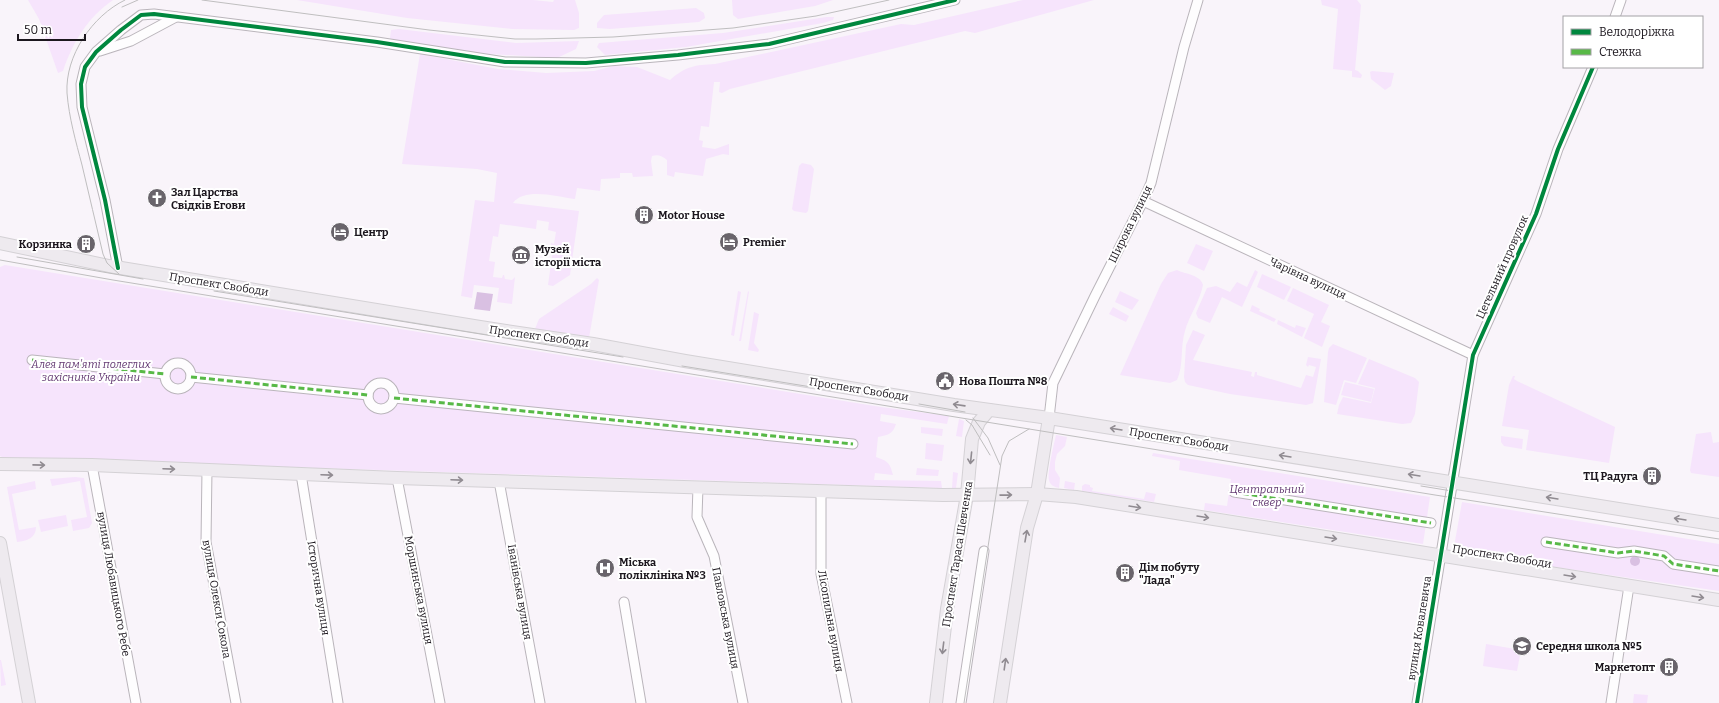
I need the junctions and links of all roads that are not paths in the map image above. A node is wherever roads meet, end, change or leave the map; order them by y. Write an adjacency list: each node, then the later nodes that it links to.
1 (955, 0): 5 (street)
2 (1198, 0): 8 (street, Широка вулиця)
3 (1621, 0): 4 (street)
4 (1615, 16)
5 (176, 17): 6 (street); 6 (street)
6 (96, 52): 10 (street)
7 (1593, 68): 11 (street, Цегельний провулок)
8 (1143, 201): 11 (street, Чарівна вулиця); 18 (street, Широка вулиця)
9 (0, 243): 10 (main road, Проспект Свободи)
10 (118, 268): 17 (main road, Проспект Свободи, one-way to 10)
11 (1473, 355): 26 (street, Цегельний провулок)
12 (32, 360): 13 (street)
13 (164, 374): 14 (street); 14 (street)
14 (191, 377): 15 (street)
15 (368, 395): 16 (street); 16 (street)
16 (394, 398): 19 (street)
17 (989, 410): 18 (main road, Проспект Свободи); 31 (main road, Проспект Тараса Шевченка, one-way to 31)
18 (1050, 418): 26 (main road, Проспект Свободи, one-way to 18); 30 (main road)
19 (853, 444)
20 (0, 464): 21 (main road, Проспект Свободи, one-way to 21)
21 (92, 465): 22 (main road, Проспект Свободи, one-way to 22); 43 (street, вулиця Любавицького Ребе)
22 (207, 470): 23 (main road, Проспект Свободи); 44 (street, вулиця Олекси Сокола)
23 (301, 474): 24 (main road, Проспект Свободи, one-way to 24); 45 (street, Історична вулиця)
24 (397, 478): 25 (main road, Проспект Свободи, one-way to 25); 46 (street, Моршинська вулиця)
25 (499, 481): 27 (main road, Проспект Свободи); 47 (street, Іванівська вулиця)
26 (1452, 481): 33 (main road, Проспект Свободи, one-way to 26); 37 (street, вулиця Ковалевича)
27 (698, 487): 28 (main road, Проспект Свободи); 49 (street, Павловська вулиця)
28 (821, 491): 31 (main road, Проспект Свободи); 50 (street, Лісопильна вулиця)
29 (1234, 492): 32 (street)
30 (1037, 494): 31 (main road, Проспект Свободи, one-way to 30); 37 (main road, Проспект Свободи, one-way to 37); 53 (main road, one-way to 30)
31 (967, 495): 51 (main road, Проспект Тараса Шевченка, one-way to 51)
32 (1431, 524)
33 (1719, 525)
34 (1546, 542): 38 (street)
35 (0, 543): 42 (main road)
36 (984, 551): 52 (street)
37 (1440, 555): 39 (main road, Проспект Свободи, one-way to 39); 54 (street, вулиця Ковалевича)
38 (1719, 571)
39 (1629, 586): 40 (main road, Проспект Свободи, one-way to 40); 55 (street)
40 (1719, 600)
41 (624, 602): 48 (street)
42 (29, 703)
43 (136, 703)
44 (236, 703)
45 (338, 703)
46 (440, 703)
47 (540, 703)
48 (641, 703)
49 (743, 703)
50 (846, 703)
51 (936, 703)
52 (961, 703)
53 (1000, 703)
54 (1417, 703)
55 (1611, 703)

